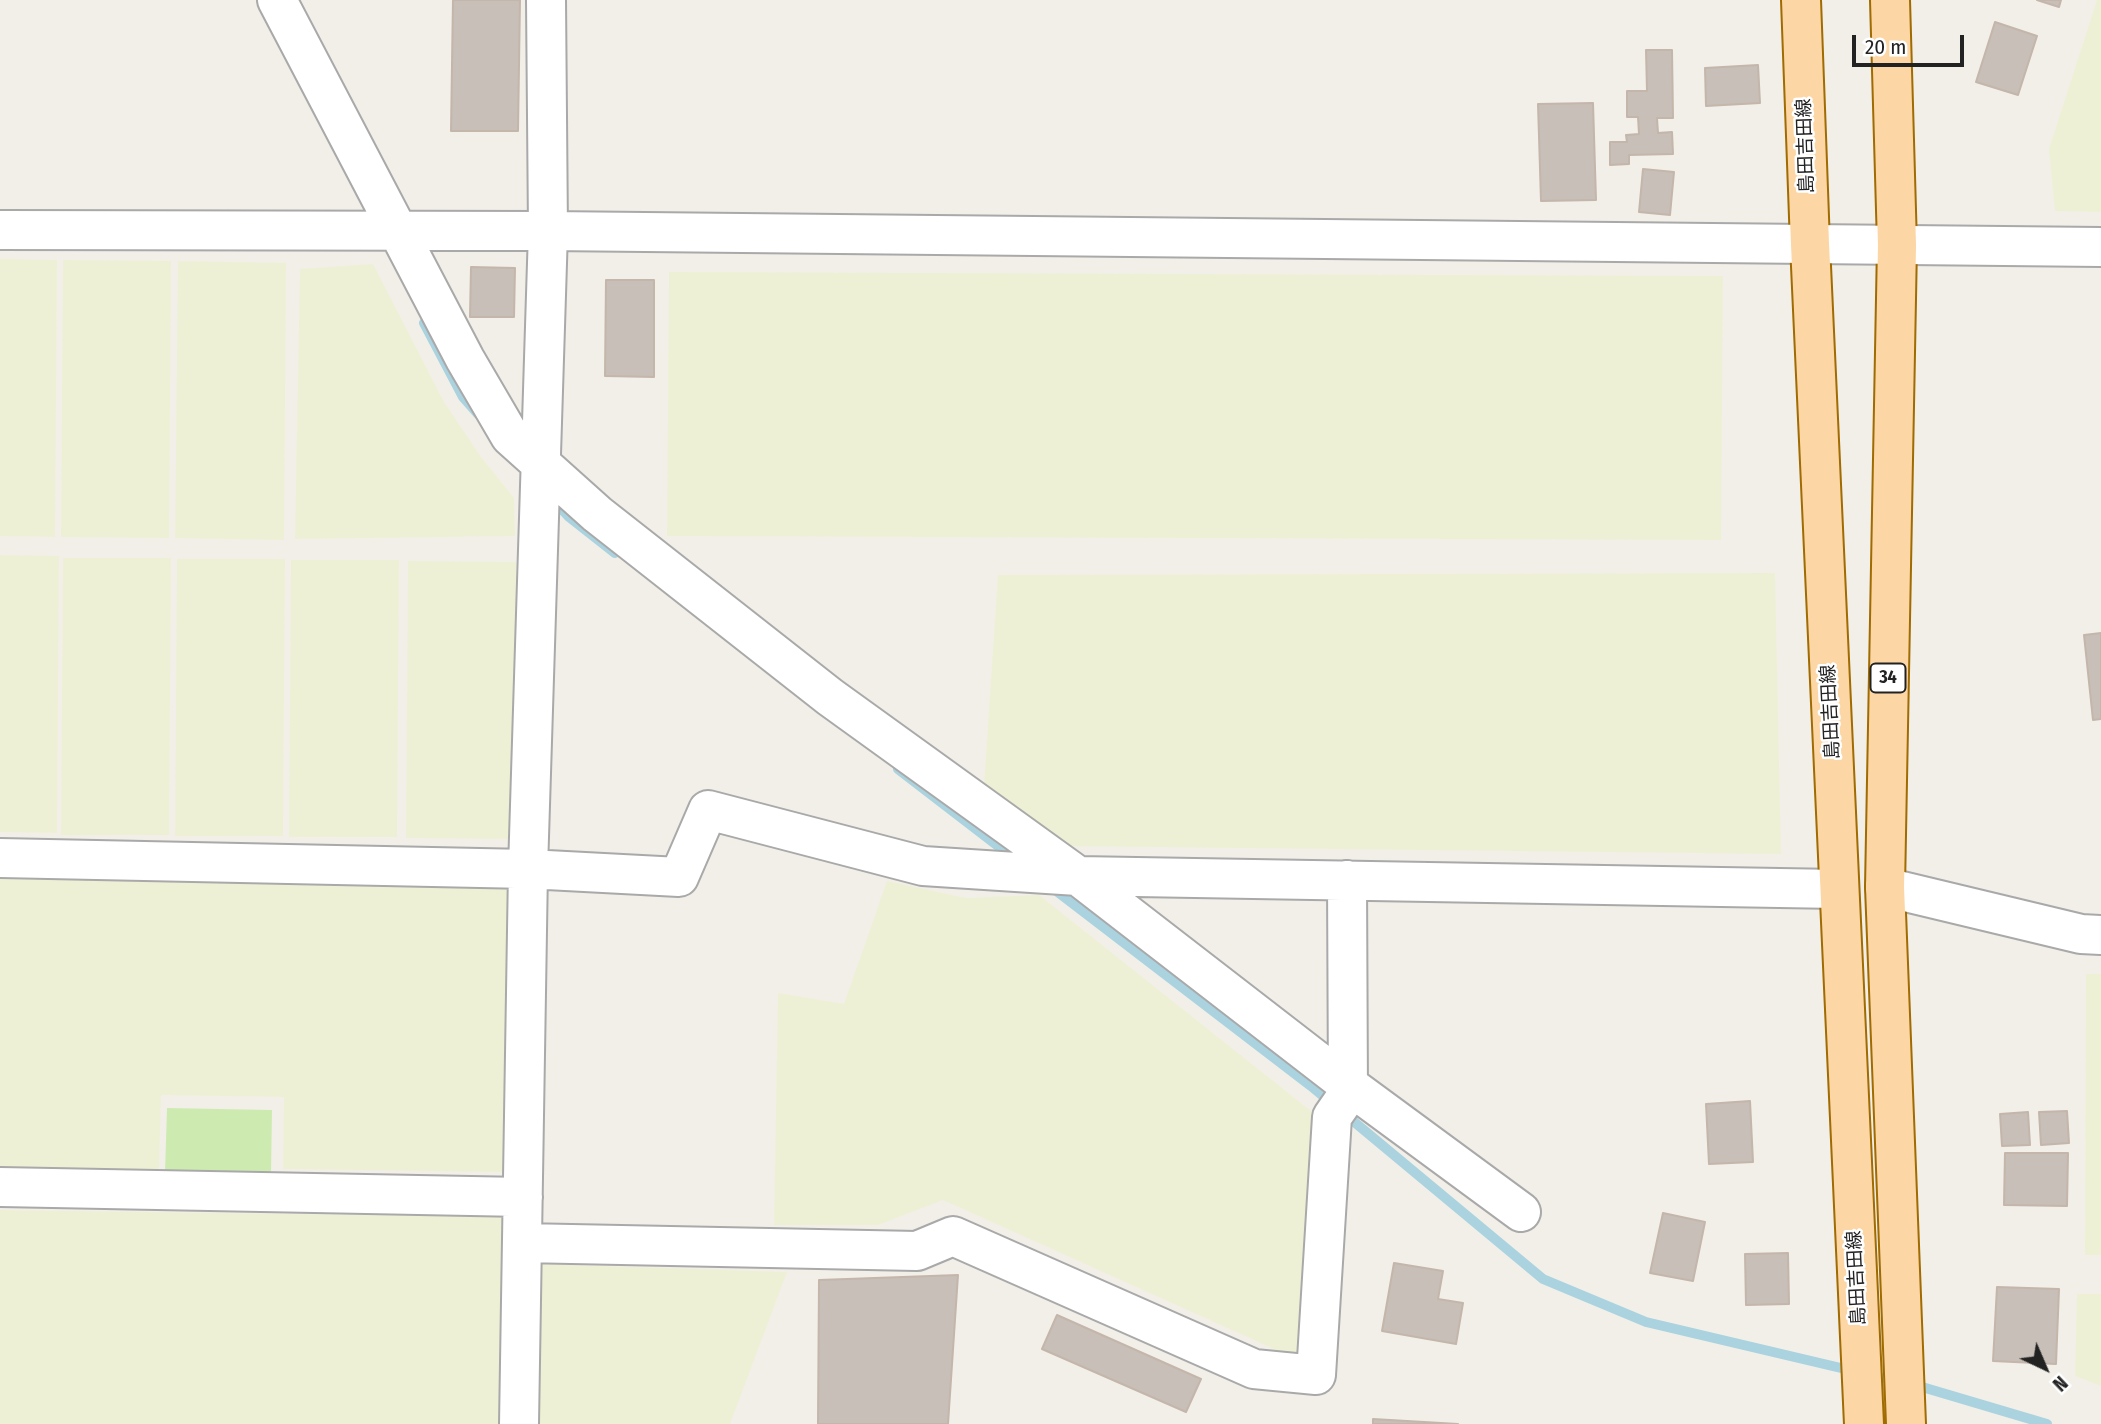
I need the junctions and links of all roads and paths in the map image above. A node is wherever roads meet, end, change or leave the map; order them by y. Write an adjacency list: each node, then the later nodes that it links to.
1 (277, 0): 6 (street)
2 (546, 0): 7 (street)
3 (1801, 0): 8 (main road, 島田吉田線)
4 (1890, 0): 9 (main road, 34)
5 (0, 230): 6 (street)
6 (396, 231): 7 (street); 11 (street)
7 (548, 231): 8 (street); 11 (street)
8 (1810, 244): 9 (street); 17 (main road, 島田吉田線)
9 (1896, 246): 10 (street); 16 (main road, 34)
10 (2101, 247)
11 (541, 466): 13 (street); 14 (street)
12 (0, 858): 13 (street)
13 (528, 869): 14 (street); 21 (street)
14 (1074, 876): 15 (street); 19 (street)
15 (1347, 880): 17 (street); 19 (street)
16 (1885, 887): 18 (street); 25 (main road, 34)
17 (1838, 889): 24 (main road, 島田吉田線)
18 (2101, 935)
19 (1342, 1098): 22 (street); 23 (street)
20 (0, 1187): 21 (street)
21 (523, 1197): 23 (street)
22 (1521, 1212)
23 (522, 1243): 26 (street)
24 (1863, 1411)
25 (1905, 1416)
26 (519, 1424)

